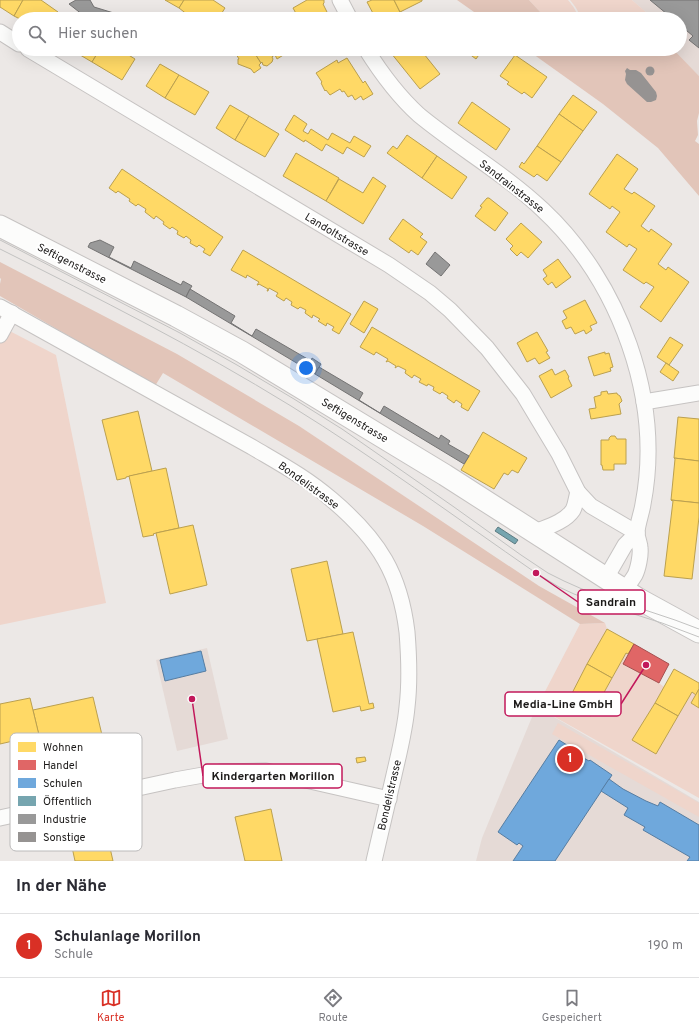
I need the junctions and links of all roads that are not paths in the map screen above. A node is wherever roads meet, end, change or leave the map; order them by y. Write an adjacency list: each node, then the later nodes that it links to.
1 (340, 0): 2 (street)
2 (346, 12)
3 (0, 32): 4 (street)
4 (12, 40)
5 (40, 56): 12 (street, Landoltstrasse)
6 (371, 56): 11 (street, Sandrainstrasse)
7 (0, 226): 13 (main road, Seftigenstrasse)
8 (6, 310): 9 (street, Bondelistrasse); 19 (street, Bondelistrasse)
9 (0, 335)
10 (699, 393): 11 (street)
11 (644, 402): 14 (street, Sandrainstrasse)
12 (578, 492): 13 (street); 14 (street, Landoltstrasse)
13 (535, 532): 15 (main road, Seftigenstrasse)
14 (637, 533): 15 (street); 16 (street, Sandrainstrasse)
15 (606, 578): 16 (main road, Seftigenstrasse)
16 (625, 590): 17 (main road, Seftigenstrasse)
17 (699, 632)
18 (142, 787): 19 (street)
19 (389, 799): 22 (street, Bondelistrasse)
20 (10, 816): 21 (street)
21 (0, 818)
22 (374, 861)

